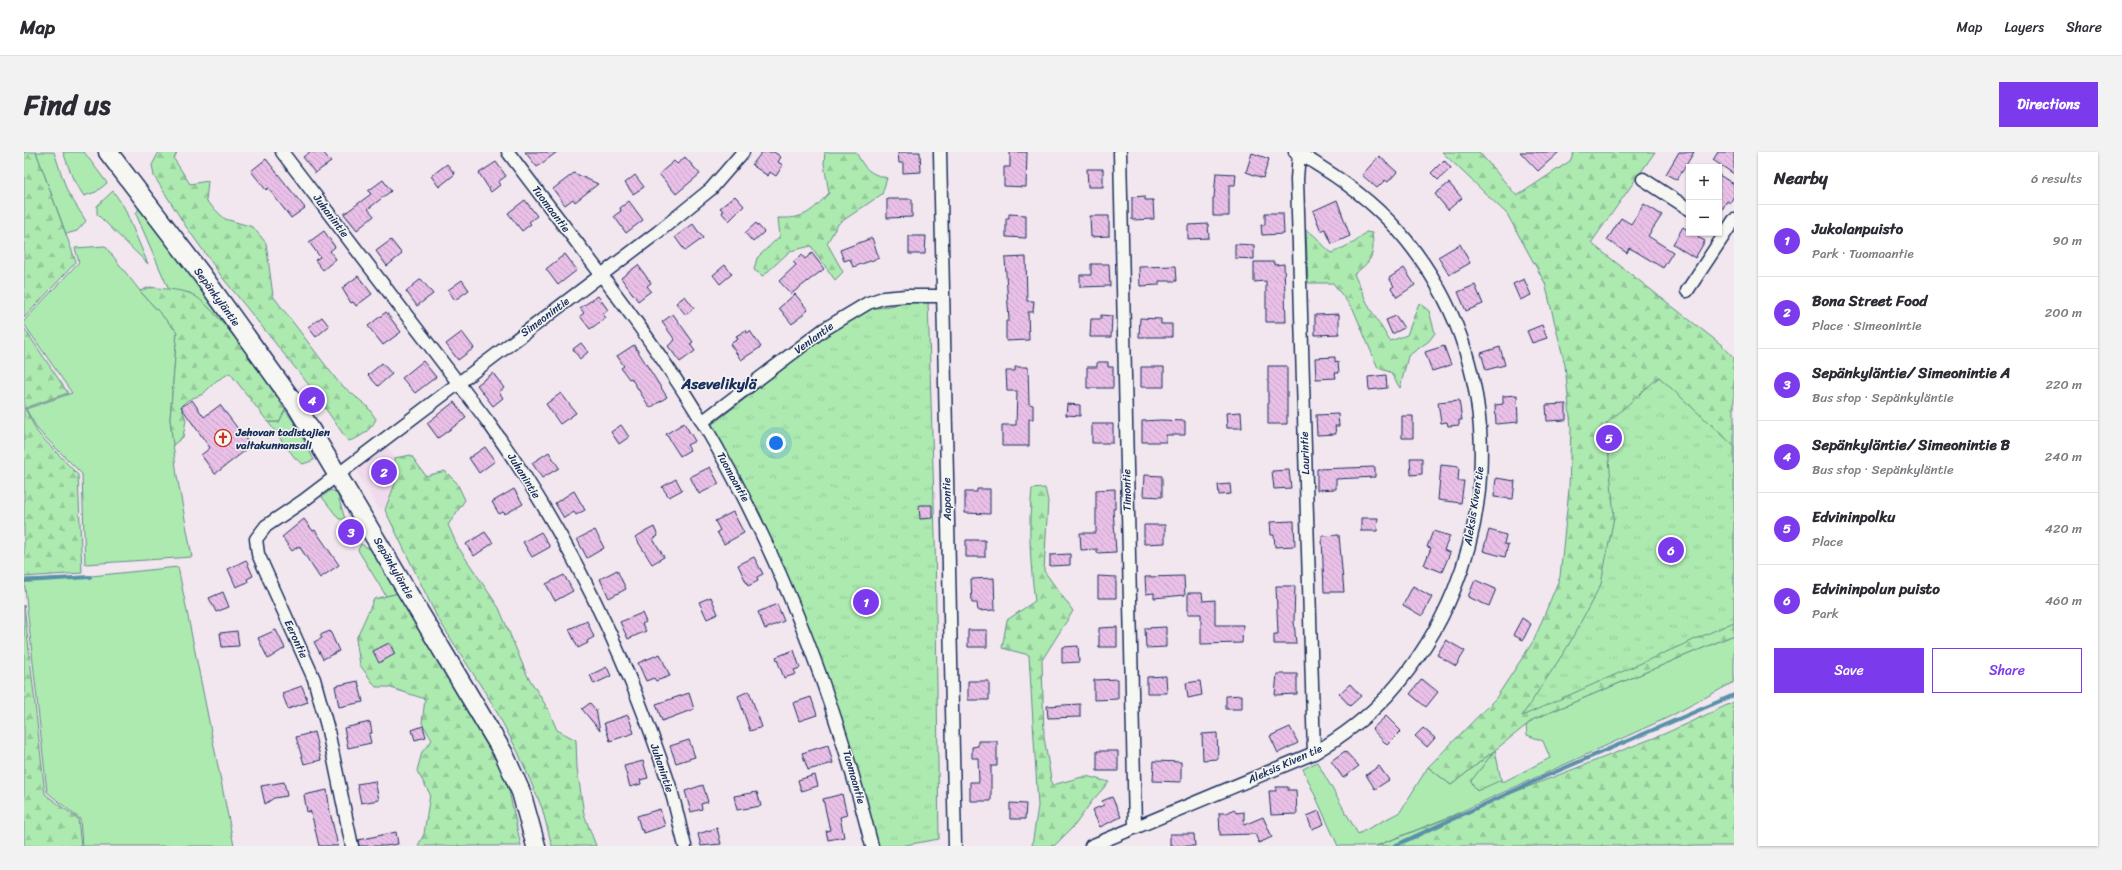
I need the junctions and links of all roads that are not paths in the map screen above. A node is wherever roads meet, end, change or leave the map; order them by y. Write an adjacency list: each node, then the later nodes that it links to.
1 (108, 152): 18 (main road, Sepänkyläntie)
2 (508, 152): 13 (street, Tuomaantie)
3 (743, 152): 13 (street, Simeonintie)
4 (940, 152): 15 (street, Aapontie)
5 (1120, 152): 20 (street, Timontie)
6 (285, 153): 16 (street, Juhanintie)
7 (1297, 153): 19 (street, Laurintie); 19 (street, Aleksis Kiven tie)
8 (1643, 179): 9 (street)
9 (1686, 207)
10 (1734, 220): 11 (street)
11 (1722, 231)
12 (1719, 236): 14 (street)
13 (601, 274): 16 (street, Simeonintie); 17 (street, Tuomaantie)
14 (1687, 291)
15 (942, 296): 17 (street, Venlantie); 25 (street, Aapontie)
16 (458, 382): 18 (street, Simeonintie); 23 (street, Juhanintie)
17 (702, 422): 24 (street, Tuomaantie)
18 (338, 472): 21 (street, Eerontie); 22 (main road, Sepänkyläntie)
19 (1314, 753): 20 (street, Aleksis Kiven tie)
20 (1135, 827): 26 (street, Aleksis Kiven tie)
21 (352, 846)
22 (536, 846)
23 (685, 846)
24 (872, 846)
25 (955, 846)
26 (1091, 846)

